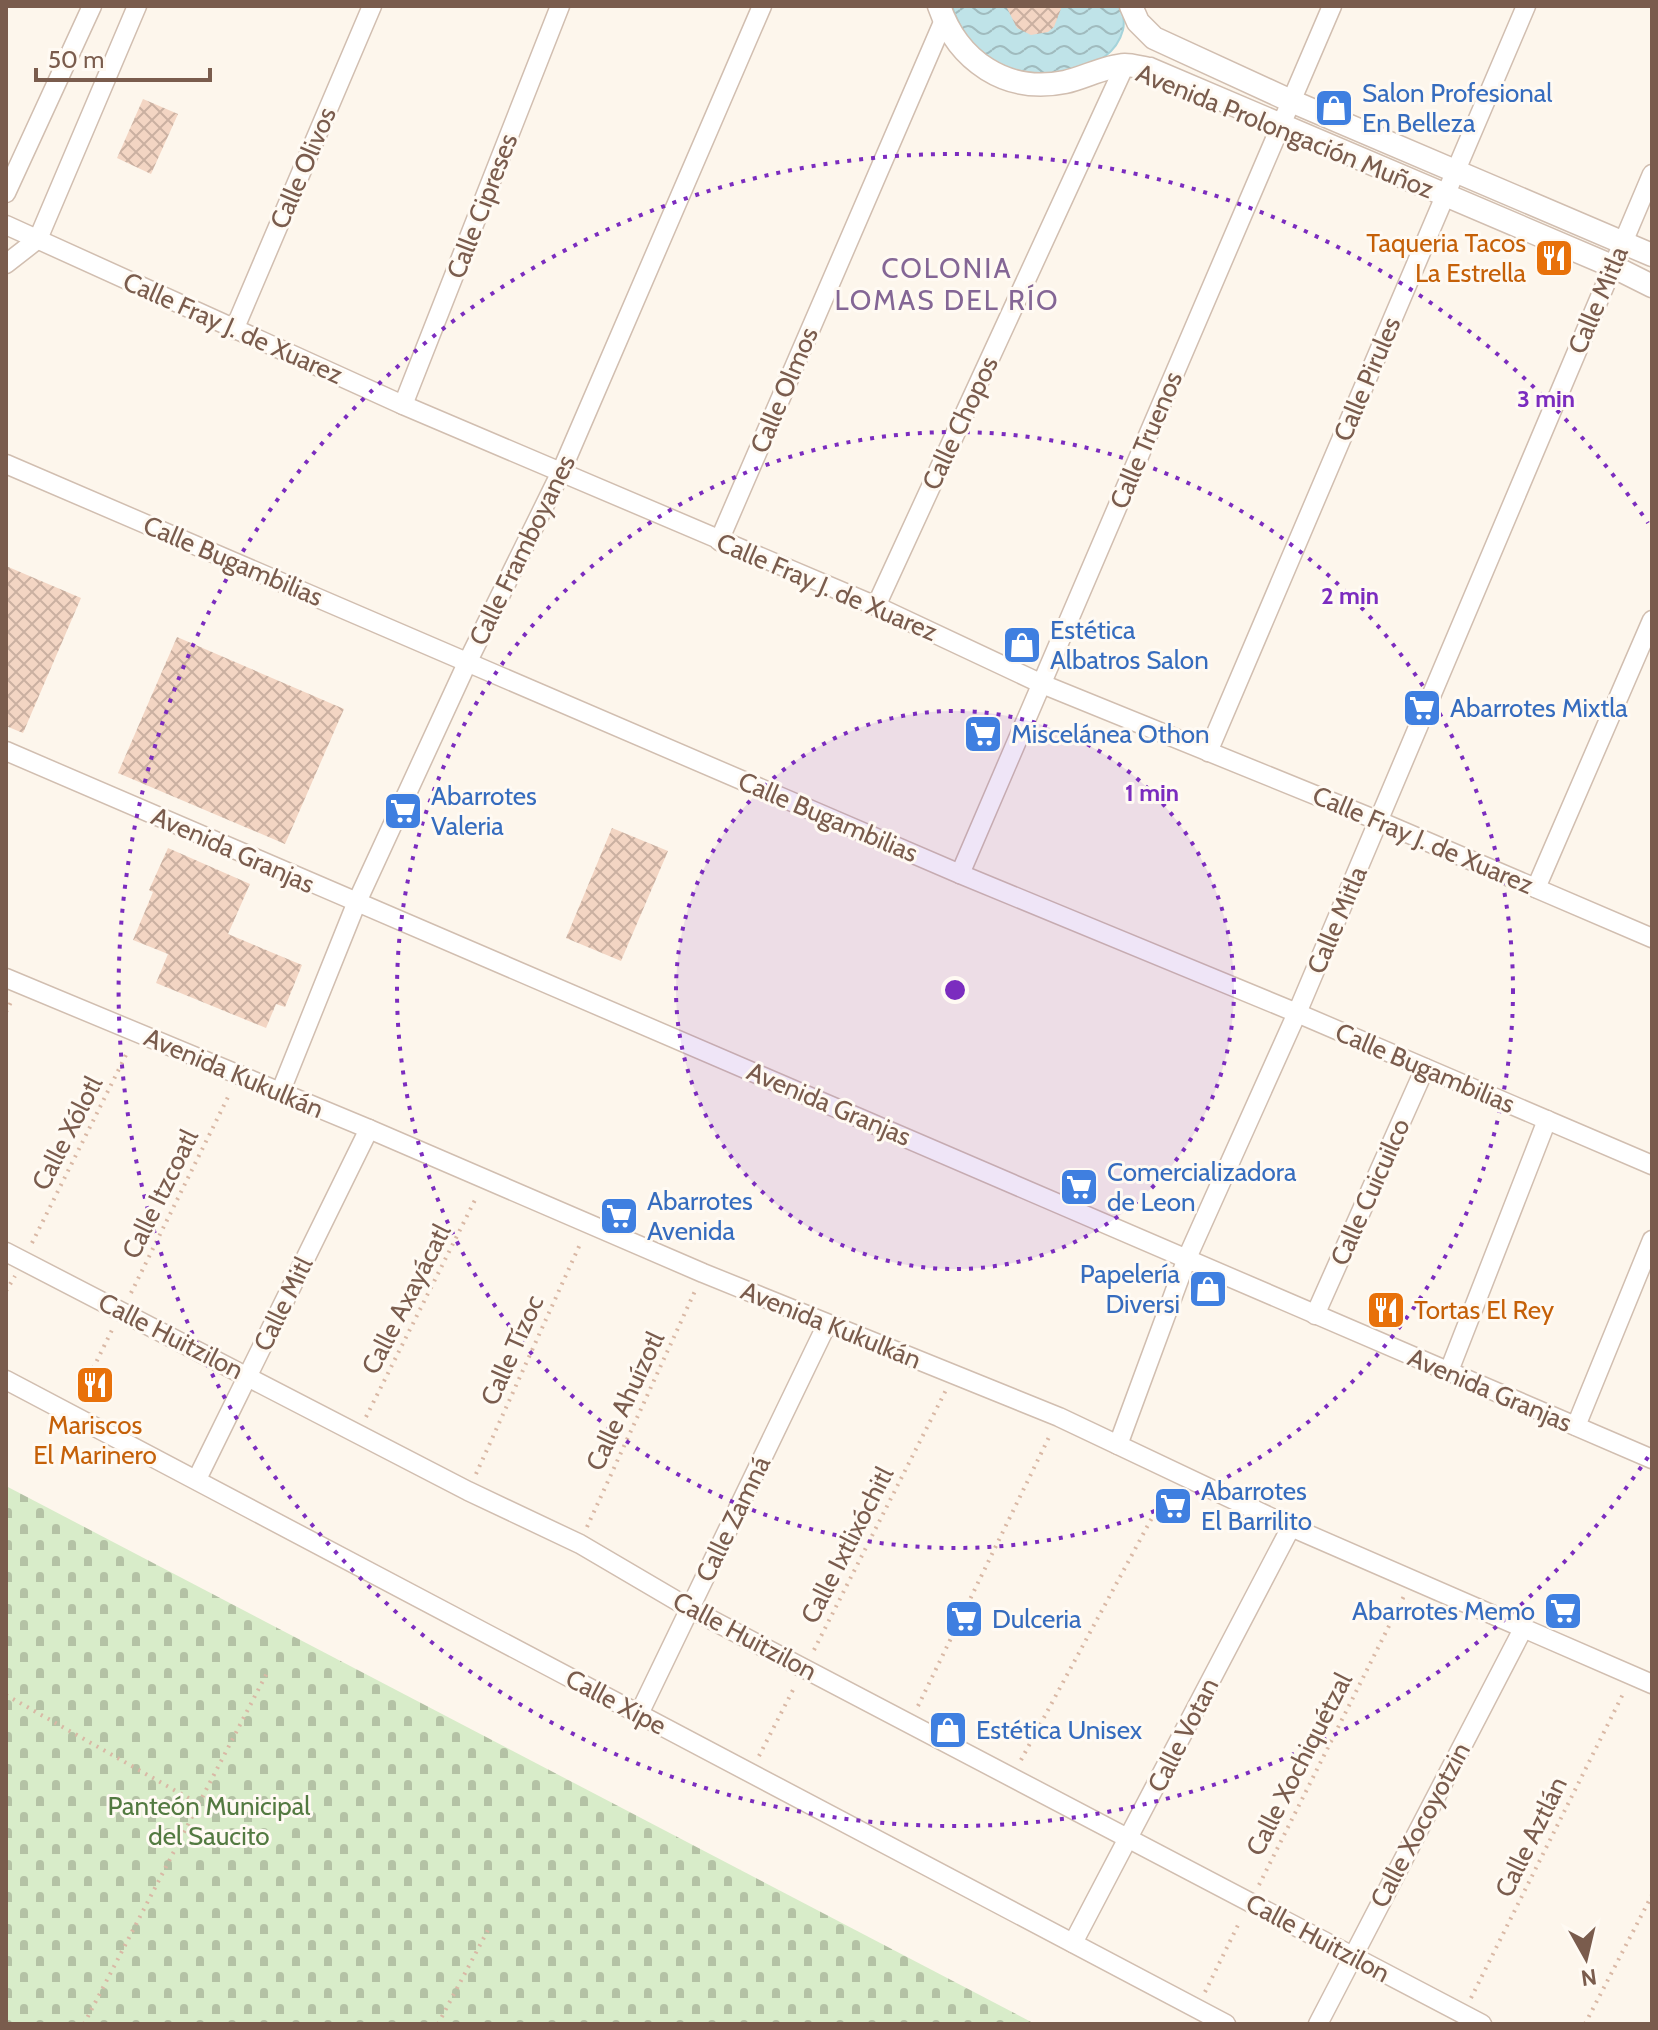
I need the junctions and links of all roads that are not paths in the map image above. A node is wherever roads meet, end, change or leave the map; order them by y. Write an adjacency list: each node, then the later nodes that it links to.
1 (92, 6): 15 (street)
2 (137, 6): 18 (street)
3 (372, 6): 24 (street, Calle Olivos)
4 (560, 6): 25 (street, Calle Cipreses)
5 (762, 6): 27 (street, Calle Framboyanes)
6 (1332, 6): 11 (street, Calle Truenos)
7 (1526, 6): 13 (street, Calle Pirules)
8 (1138, 11): 10 (street); 11 (street, Avenida Prolongación Muñoz)
9 (941, 13): 10 (street, Avenida Prolongación Muñoz); 28 (street, Calle Olmos)
10 (1125, 65): 12 (street, Avenida Prolongación Muñoz); 29 (street, Calle Chopos)
11 (1291, 101): 12 (street, Calle Truenos); 13 (street, Avenida Prolongación Muñoz)
12 (1281, 126): 16 (street, Avenida Prolongación Muñoz); 32 (street, Calle Truenos)
13 (1456, 171): 16 (street, Calle Pirules); 19 (street, Avenida Prolongación Muñoz)
14 (1652, 174): 19 (street, Calle Mitla)
15 (6, 193)
16 (1444, 196): 22 (street, Avenida Prolongación Muñoz); 34 (street, Calle Pirules)
17 (6, 225): 18 (street, Calle Fray J. de Xuarez)
18 (38, 239): 21 (street); 24 (street, Calle Fray J. de Xuarez)
19 (1623, 243): 20 (street, Avenida Prolongación Muñoz); 22 (street, Calle Mitla)
20 (1652, 255)
21 (6, 264)
22 (1612, 266): 23 (street, Avenida Prolongación Muñoz); 35 (street, Calle Mitla)
23 (1652, 286)
24 (234, 330): 25 (street, Calle Fray J. de Xuarez)
25 (403, 405): 27 (street, Calle Fray J. de Xuarez)
26 (6, 464): 31 (street, Calle Bugambilias)
27 (561, 472): 28 (street, Calle Fray J. de Xuarez); 31 (street, Calle Framboyanes)
28 (719, 541): 29 (street, Calle Fray J. de Xuarez)
29 (876, 606): 32 (street, Calle Fray J. de Xuarez)
30 (1652, 620): 37 (street)
31 (468, 661): 36 (street, Calle Bugambilias); 38 (street, Calle Framboyanes)
32 (1042, 684): 34 (street, Calle Fray J. de Xuarez); 36 (street, Calle Truenos)
33 (6, 751): 38 (street, Avenida Granjas)
34 (1208, 752): 35 (street, Calle Fray J. de Xuarez)
35 (1379, 821): 37 (street, Calle Fray J. de Xuarez); 41 (street, Calle Mitla)
36 (960, 874): 41 (street, Calle Bugambilias)
37 (1536, 888): 39 (street, Calle Fray J. de Xuarez)
38 (356, 904): 43 (street, Calle Framboyanes); 49 (street, Avenida Granjas)
39 (1652, 938)
40 (6, 978): 43 (street, Avenida Kukulkán)
41 (1297, 1013): 42 (street, Calle Bugambilias); 49 (street, Calle Mitla)
42 (1425, 1068): 44 (street, Calle Bugambilias); 50 (street, Calle Cuicuilco)
43 (280, 1093): 45 (street, Avenida Kukulkán)
44 (1547, 1120): 46 (street, Calle Bugambilias); 52 (street)
45 (369, 1129): 51 (street, Avenida Kukulkán); 53 (street, Calle Mitl)
46 (1652, 1165)
47 (1652, 1240): 55 (street)
48 (6, 1252): 53 (street, Calle Huitzilon)
49 (1187, 1258): 50 (street, Avenida Granjas); 56 (street, Calle Mitla)
50 (1315, 1315): 52 (street, Avenida Granjas)
51 (827, 1324): 56 (street, Avenida Kukulkán); 60 (street, Calle Zamná)
52 (1449, 1371): 55 (street, Avenida Granjas)
53 (248, 1376): 58 (street, Calle Mitl); 60 (street, Calle Huitzilon)
54 (6, 1380): 58 (street, Calle Xipe)
55 (1576, 1426): 57 (street, Avenida Granjas)
56 (1118, 1445): 59 (street, Avenida Kukulkán)
57 (1652, 1459)
58 (197, 1479): 63 (street, Calle Xipe)
59 (1291, 1527): 61 (street, Avenida Kukulkán); 64 (street, Calle Votan)
60 (689, 1608): 63 (street, Calle Zamná); 64 (street, Calle Huitzilon)
61 (1524, 1627): 62 (street, Avenida Kukulkán); 66 (street, Calle Xocoyotzin)
62 (1652, 1684)
63 (639, 1714): 65 (street, Calle Xipe)
64 (1129, 1838): 65 (street, Calle Votan); 66 (street, Calle Huitzilon)
65 (1073, 1943): 67 (street, Calle Xipe)
66 (1353, 1956): 68 (street, Calle Xocoyotzin); 69 (street, Calle Huitzilon)
67 (1226, 2024)
68 (1318, 2024)
69 (1482, 2024)

